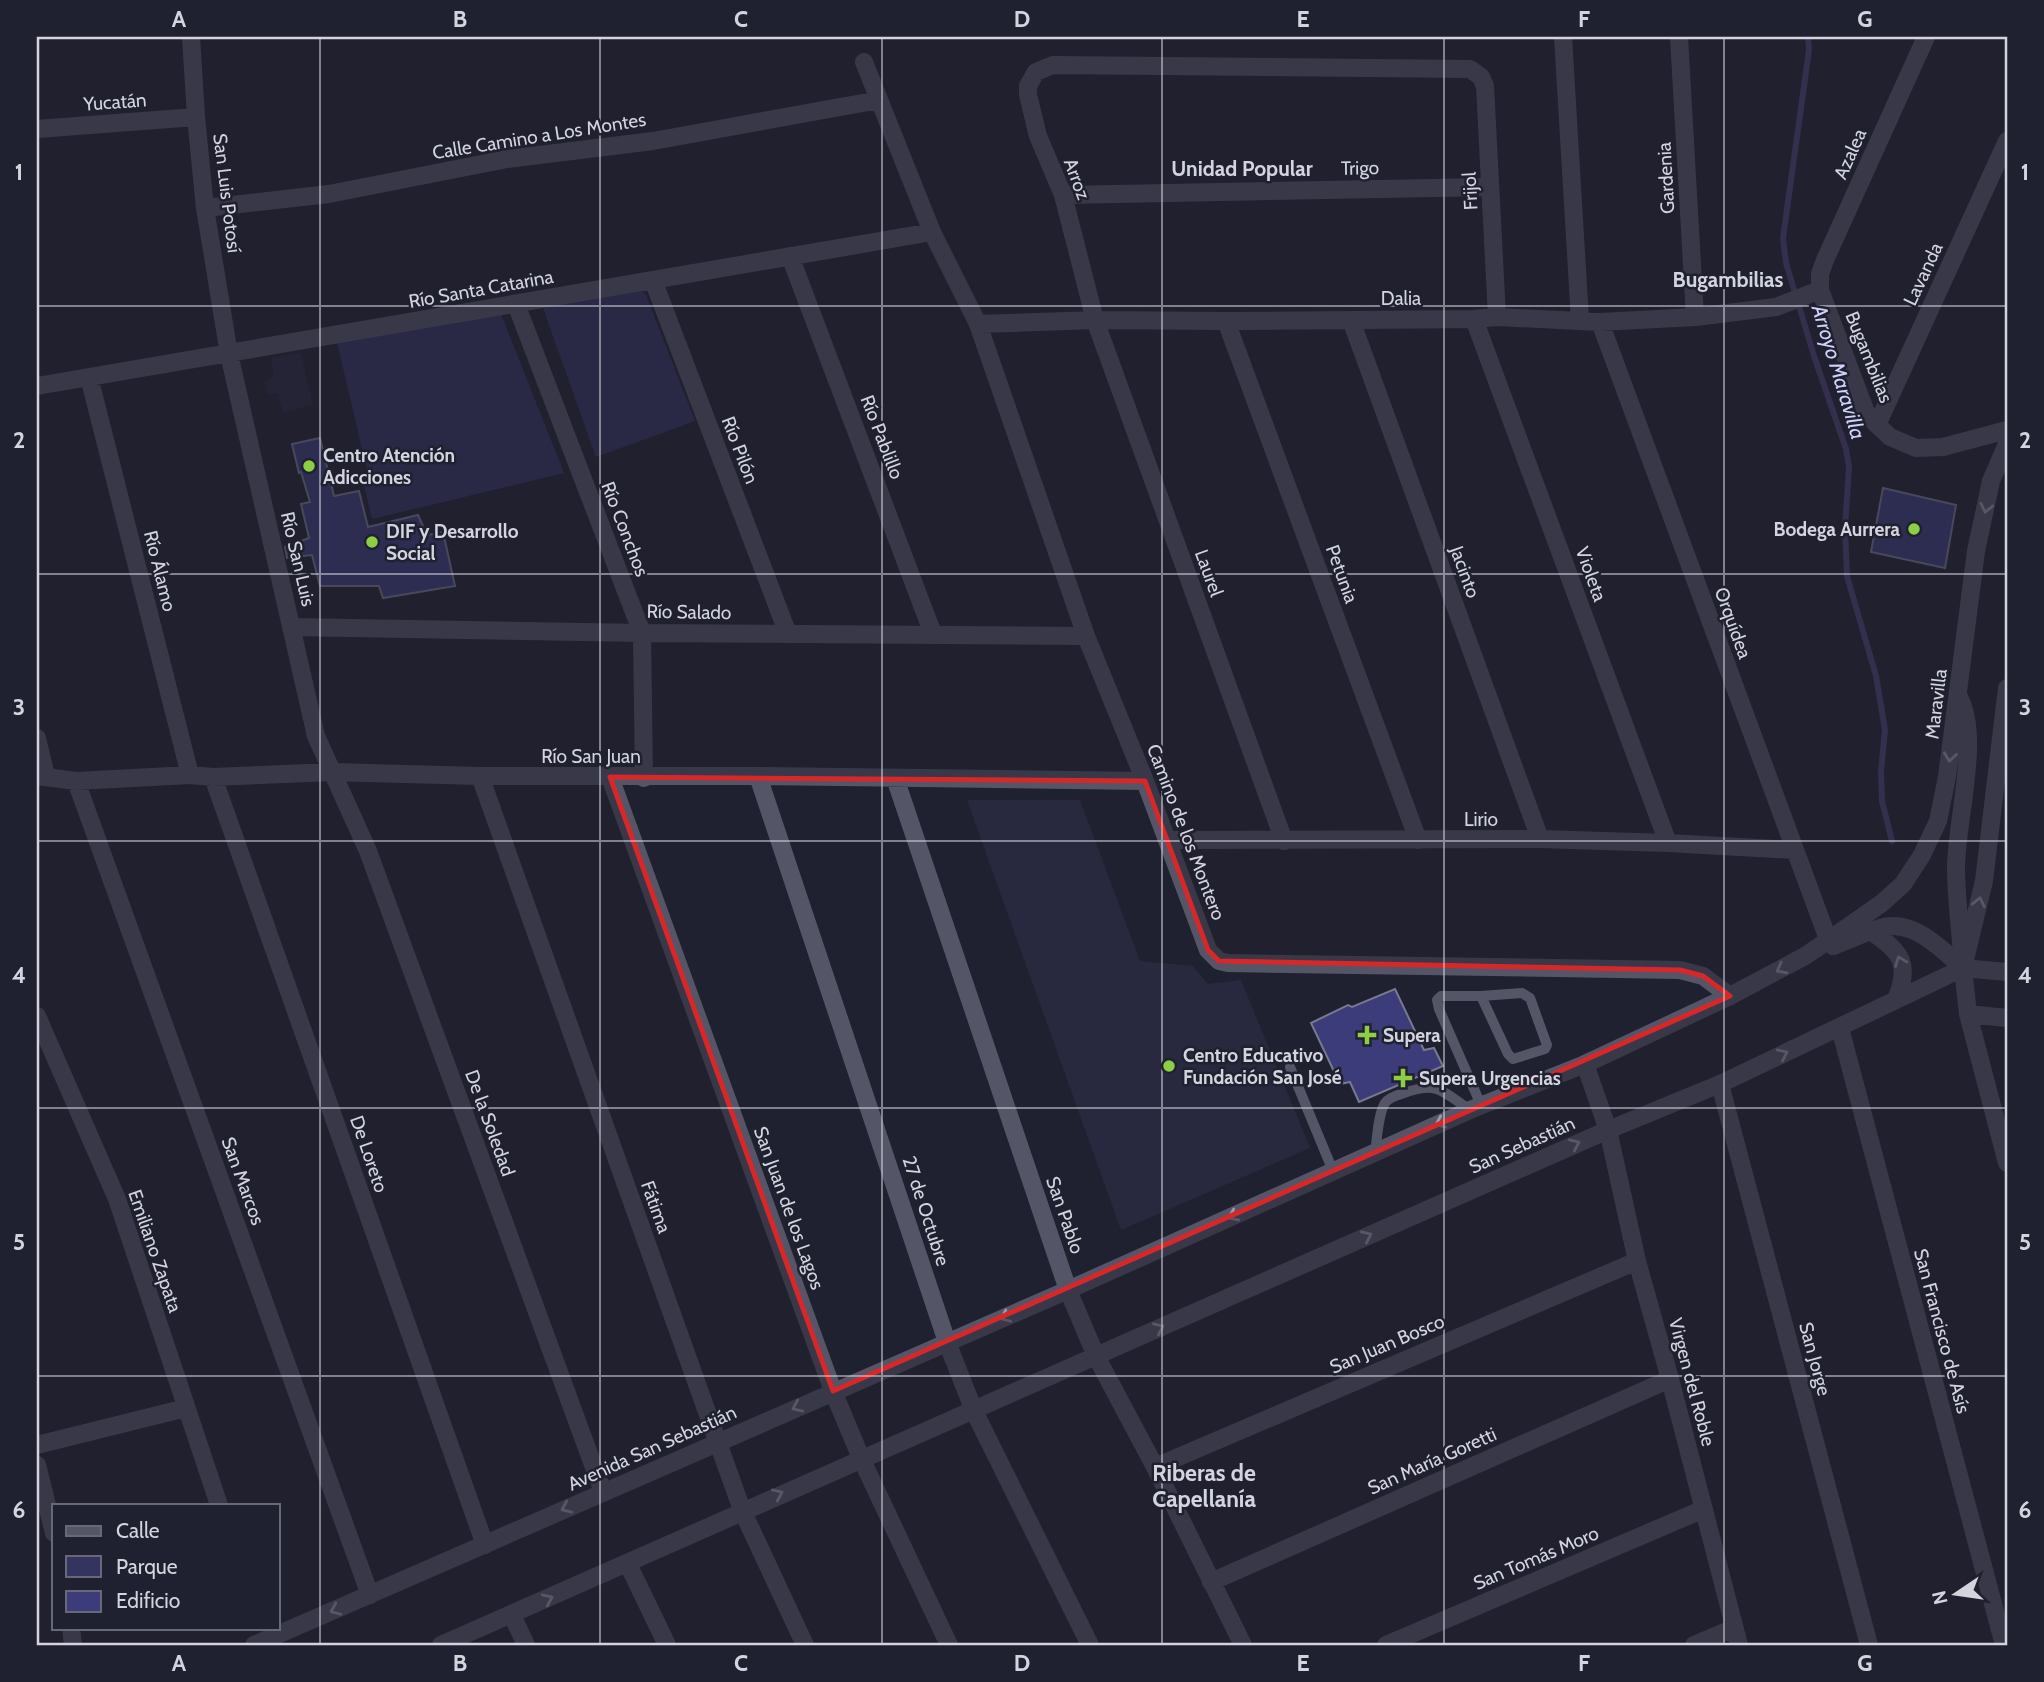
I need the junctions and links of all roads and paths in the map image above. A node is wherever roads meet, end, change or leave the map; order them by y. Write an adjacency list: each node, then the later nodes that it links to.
1 (191, 37): 8 (street, San Luis Potosí)
2 (1563, 37): 24 (street)
3 (1679, 37): 20 (street, Gardenia)
4 (1926, 37): 17 (street, Azalea)
5 (864, 62): 7 (street, Camino de los Montero)
6 (1053, 65): 11 (street, Frijol); 12 (street, Arroz)
7 (878, 100): 13 (street, Calle Camino a Los Montes); 14 (street, Camino de los Montero)
8 (195, 117): 9 (street, Yucatán); 13 (street, San Luis Potosí)
9 (37, 129)
10 (2007, 141): 31 (street, Lavanda)
11 (1490, 187): 12 (street, Trigo); 19 (street, Frijol)
12 (1063, 195): 22 (street, Arroz)
13 (205, 208): 28 (street, San Luis Potosí)
14 (932, 232): 15 (street, Río Santa Catarina); 27 (street, Camino de los Montero)
15 (790, 256): 16 (street, Río Santa Catarina); 37 (street, Río Pablillo)
16 (653, 280): 18 (street, Río Santa Catarina); 36 (street, Río Pilón)
17 (1815, 291): 20 (street, Dalia); 31 (street, Bugambilias)
18 (516, 304): 28 (street, Río Santa Catarina); 35 (street, Río Conchos)
19 (1497, 317): 21 (street, Dalia); 24 (street, Dalia)
20 (1695, 317): 26 (street, Dalia)
21 (1474, 319): 23 (street, Dalia); 58 (street, Violeta)
22 (1095, 320): 25 (street, Dalia); 27 (street, Dalia); 57 (street, Laurel)
23 (1351, 320): 25 (street, Dalia); 54 (street, Jacinto)
24 (1580, 320): 26 (street, Dalia)
25 (1226, 321): 56 (street, Petunia)
26 (1600, 321): 59 (street, Orquídea)
27 (978, 324): 38 (street, Camino de los Montero)
28 (229, 354): 29 (street, Río Santa Catarina); 34 (street, Río San Luis)
29 (89, 377): 30 (street, Río Santa Catarina); 43 (street, Río Álamo)
30 (37, 386)
31 (1877, 425): 32 (street, Bugambilias)
32 (2007, 430)
33 (2007, 444): 40 (street, Maravilla, one-way to 40)
34 (292, 627): 35 (street, Río Salado); 42 (street, Río San Luis)
35 (642, 632): 36 (street, Río Salado); 49 (street, Río Conchos)
36 (788, 634): 37 (street, Río Salado)
37 (933, 634): 38 (street, Río Salado)
38 (1086, 636): 52 (street, Camino de los Montero)
39 (2007, 688): 53 (street)
40 (1958, 695): 61 (street, Maravilla, one-way to 61); 63 (street)
41 (37, 738): 44 (street)
42 (331, 772): 45 (street, Río San Juan); 47 (street, Río San Juan); 93 (street, De la Soledad)
43 (190, 775): 47 (street, Río San Juan); 51 (street, Río San Juan)
44 (41, 776): 51 (street, Río San Juan)
45 (480, 776): 48 (street, Río San Juan); 88 (street, Fátima)
46 (758, 776): 49 (street, Río San Juan); 50 (street, Río San Juan); 82 (street, 27 de Octubre)
47 (213, 777): 98 (street, De Loreto)
48 (610, 777): 49 (street, Río San Juan); 85 (street, San Juan de los Lagos)
49 (644, 778)
50 (895, 778): 52 (street, Río San Juan); 81 (street, San Pablo)
51 (76, 781): 101 (street, San Marcos)
52 (1145, 781): 55 (street, Camino de los Montero)
53 (2002, 790): 63 (street, one-way to 53)
54 (1539, 839): 56 (street, Lirio); 58 (street, Lirio)
55 (1168, 840): 57 (street, Lirio); 66 (street, Camino de los Montero)
56 (1418, 840): 57 (street, Lirio)
57 (1284, 841)
58 (1668, 843): 59 (street, Lirio)
59 (1794, 850): 61 (street, Orquídea)
60 (1872, 932): 62 (street); 63 (street); 67 (street, one-way to 60)
61 (1834, 936): 62 (street)
62 (1805, 956): 66 (street, one-way to 66)
63 (1963, 968): 64 (street); 67 (street, San Sebastián); 68 (street)
64 (2007, 972)
65 (1481, 996): 65 (lane); 75 (lane)
66 (1730, 996): 72 (street)
67 (1896, 1000): 71 (street, San Sebastián)
68 (1968, 1014): 70 (street); 78 (street)
69 (37, 1016): 86 (street, Emiliano Zapata)
70 (2007, 1018)
71 (1840, 1028): 74 (street, San Sebastián, one-way to 71); 115 (street, San Francisco de Asís)
72 (1585, 1064): 75 (street); 76 (street, Virgen del Roble)
73 (1290, 1067): 79 (lane)
74 (1720, 1084): 76 (street, San Sebastián); 114 (street, San Jorge)
75 (1475, 1108): 77 (street, one-way to 77); 77 (lane)
76 (1608, 1129): 80 (street, Virgen del Roble); 83 (street, San Sebastián, one-way to 76)
77 (1375, 1153): 79 (street)
78 (2007, 1163)
79 (1334, 1171): 81 (street, one-way to 81)
80 (1637, 1261): 84 (street, Virgen del Roble); 92 (street, San Juan Bosco)
81 (1068, 1290): 82 (street, Avenida San Sebastián, one-way to 82); 83 (street, San Pablo)
82 (947, 1342): 85 (street, Avenida San Sebastián); 87 (street, 27 de Octubre)
83 (1096, 1356): 87 (street); 92 (street, San Pablo)
84 (1670, 1379): 95 (street, Virgen del Roble); 100 (street, San María Goretti)
85 (833, 1391): 88 (street, Avenida San Sebastián, one-way to 88); 90 (street, San Juan de los Lagos)
86 (186, 1408): 89 (street); 94 (street, Emiliano Zapata)
87 (974, 1411): 90 (street); 110 (street, 27 de Octubre)
88 (718, 1443): 93 (street, Avenida San Sebastián); 96 (street, Fátima)
89 (37, 1445)
90 (861, 1458): 96 (street, one-way to 90); 109 (street, San Juan de los Lagos)
91 (37, 1465): 97 (street)
92 (1154, 1467): 100 (street, San Pablo)
93 (603, 1492): 98 (street, Avenida San Sebastián, one-way to 98)
94 (219, 1504)
95 (1704, 1509): 103 (street, Virgen del Roble); 112 (street, San Tomás Moro)
96 (741, 1510): 99 (street); 108 (street, Fátima)
97 (52, 1524)
98 (485, 1545): 101 (street, Avenida San Sebastián)
99 (628, 1564): 102 (street, one-way to 99); 107 (street)
100 (1212, 1582): 111 (street, San Pablo)
101 (370, 1595): 104 (street, Avenida San Sebastián, one-way to 104)
102 (512, 1615): 105 (street); 106 (street)
103 (1737, 1636): 113 (street)
104 (262, 1640)
105 (441, 1645)
106 (526, 1645)
107 (667, 1645)
108 (805, 1645)
109 (949, 1645)
110 (1090, 1645)
111 (1243, 1645)
112 (1386, 1645)
113 (1694, 1645)
114 (1869, 1645)
115 (2004, 1645)

